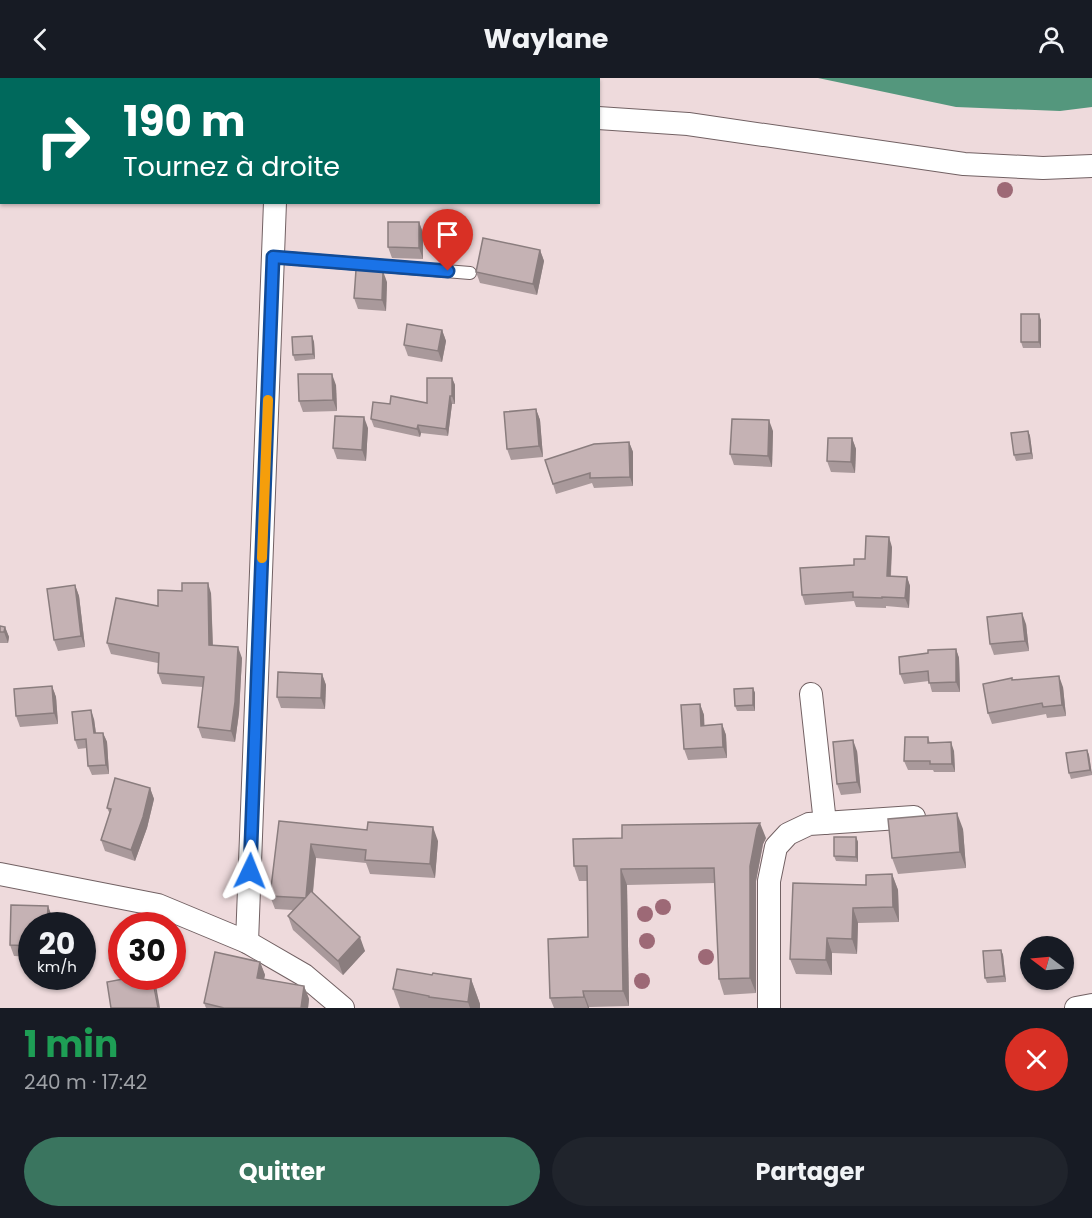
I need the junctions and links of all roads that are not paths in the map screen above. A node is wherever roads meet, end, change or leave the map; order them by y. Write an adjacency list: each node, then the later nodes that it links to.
1 (600, 118): 2 (street)
2 (1092, 166)
3 (275, 204): 4 (street)
4 (273, 257): 5 (lane); 10 (street)
5 (470, 273)
6 (811, 694): 8 (street)
7 (914, 817): 8 (street)
8 (825, 823): 13 (street)
9 (0, 874): 10 (street)
10 (247, 942): 12 (street)
11 (1092, 1005): 14 (street)
12 (343, 1008)
13 (769, 1008)
14 (1076, 1008)

